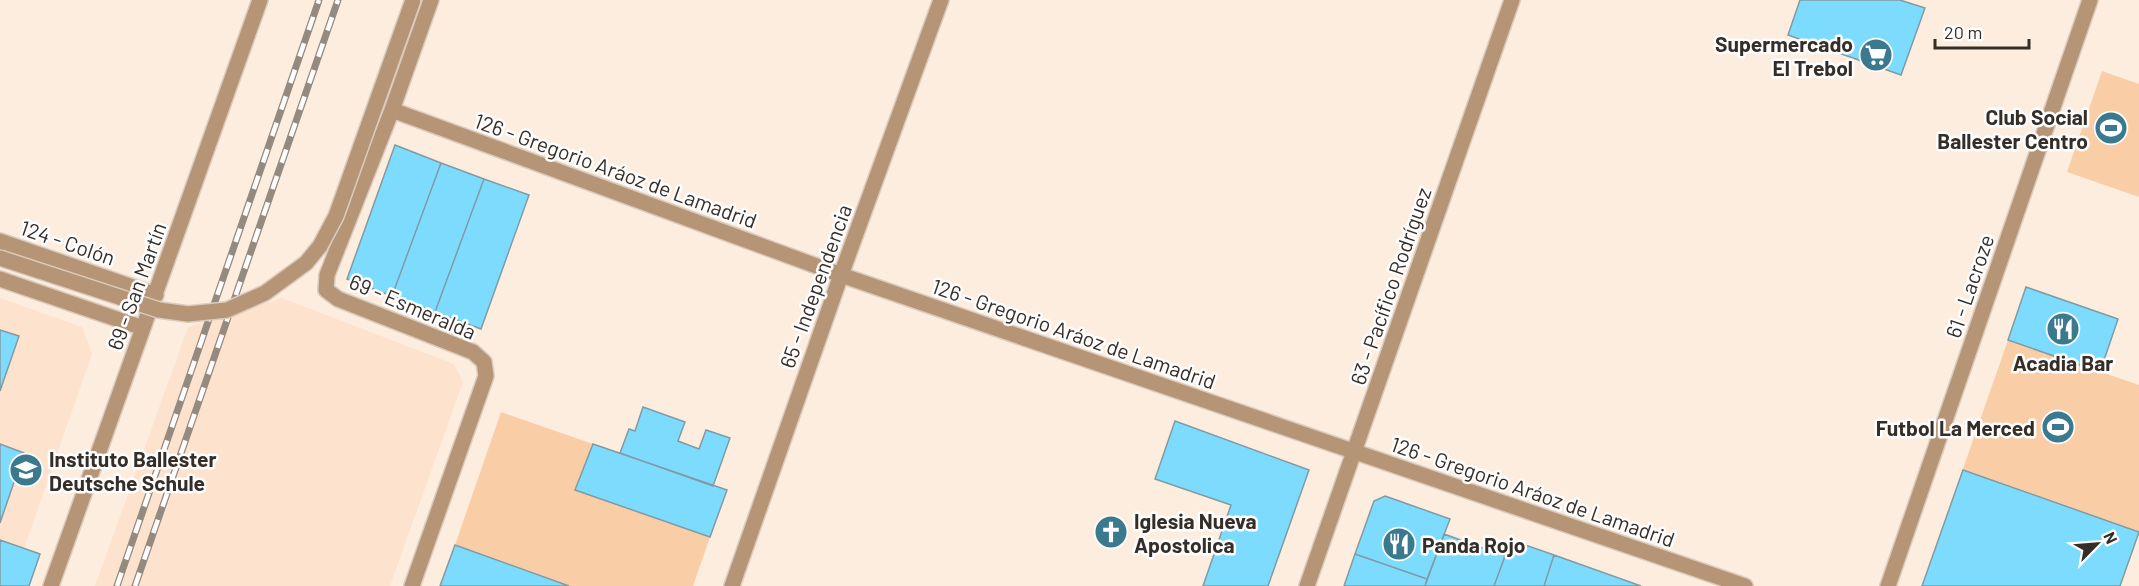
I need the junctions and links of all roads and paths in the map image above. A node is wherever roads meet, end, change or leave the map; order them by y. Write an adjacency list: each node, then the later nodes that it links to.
1 (260, 0): 12 (street, 69 - San Martín)
2 (413, 0): 9 (street, bridge)
3 (431, 0): 7 (street, 69 - Esmeralda)
4 (941, 0): 10 (street, 65 - Independencia)
5 (1512, 0): 14 (street, 63 - Pacífico Rodríguez)
6 (2090, 0): 20 (street, 61 - Lacroze)
7 (392, 110): 10 (street, 126 - Gregorio Aráoz de Lamadrid); 16 (street, 69 - Esmeralda)
8 (0, 241): 12 (street, 124 - Colón)
9 (0, 258)
10 (841, 275): 14 (street, 126 - Gregorio Aráoz de Lamadrid); 17 (street, 65 - Independencia)
11 (0, 279): 13 (street)
12 (156, 295): 13 (street, 69 - San Martín)
13 (143, 328): 15 (street, 69 - San Martín)
14 (1354, 452): 18 (street, 63 - Pacífico Rodríguez); 19 (street, 126 - Gregorio Aráoz de Lamadrid)
15 (51, 586)
16 (412, 586)
17 (732, 586)
18 (1308, 586)
19 (1745, 586)
20 (1888, 586)

